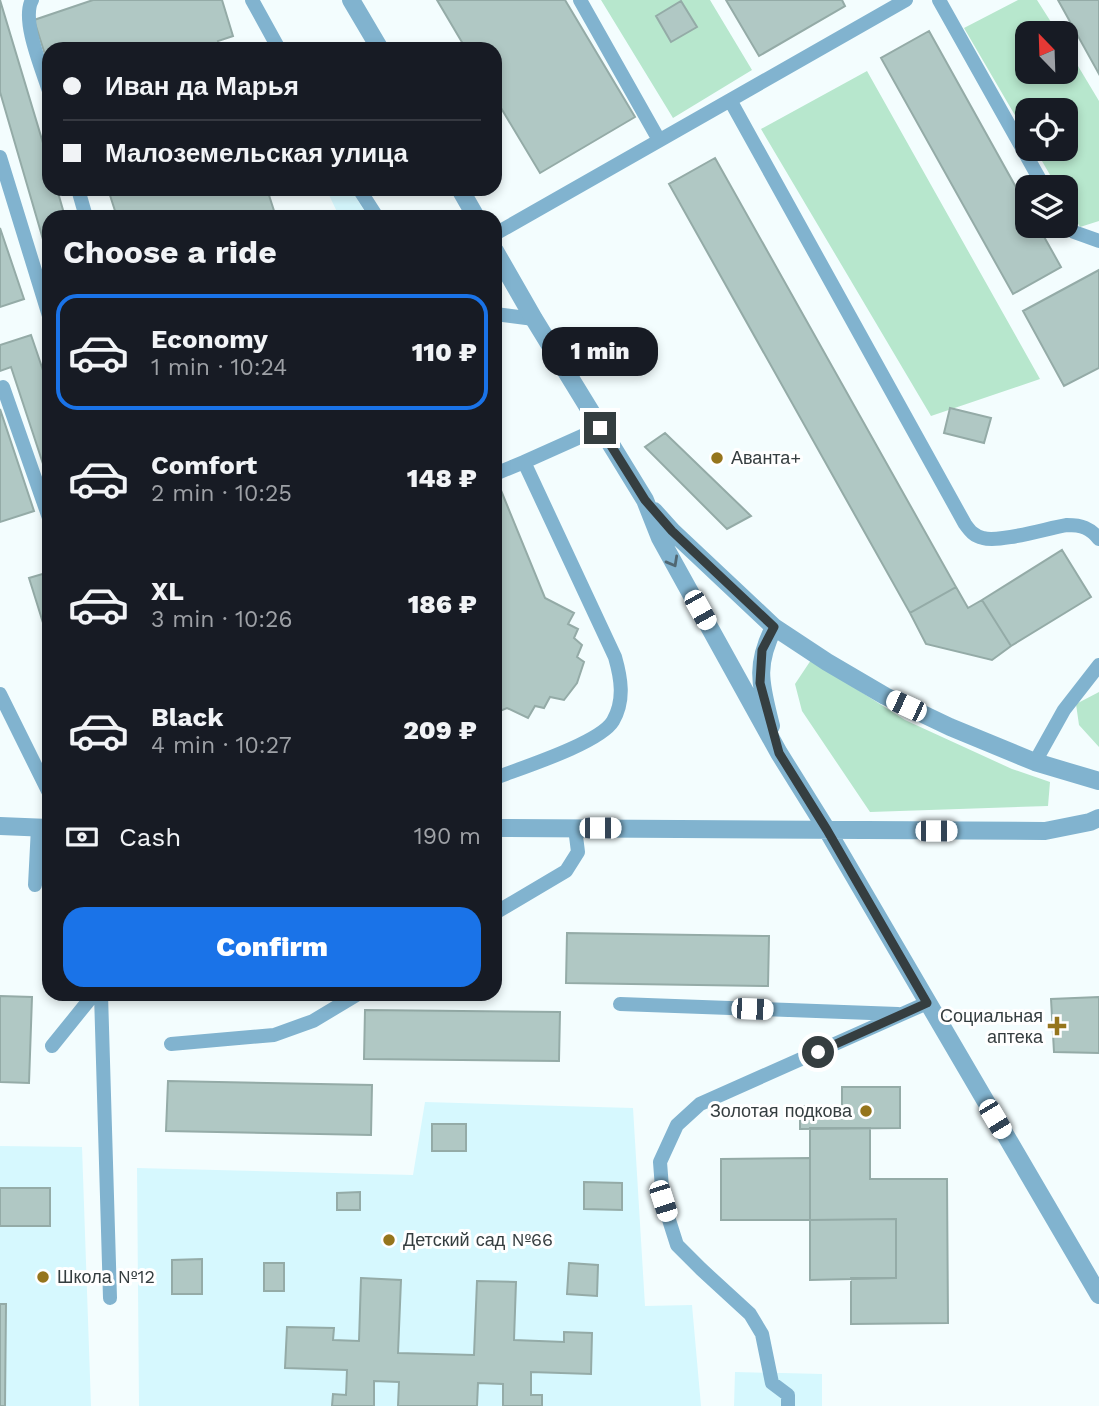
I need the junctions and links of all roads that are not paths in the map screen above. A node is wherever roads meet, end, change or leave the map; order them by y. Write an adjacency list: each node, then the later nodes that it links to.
1 (32, 0): 9 (lane)
2 (251, 0): 8 (lane)
3 (351, 0): 7 (street)
4 (580, 0): 11 (lane)
5 (905, 0): 10 (lane)
6 (939, 0): 13 (lane)
7 (369, 40)
8 (275, 42)
9 (42, 68)
10 (730, 100): 11 (lane); 27 (lane)
11 (659, 140): 14 (lane)
12 (0, 157): 18 (lane)
13 (1037, 175)
14 (502, 230)
15 (1078, 233): 16 (lane)
16 (1099, 241)
17 (502, 263): 20 (street)
18 (42, 293)
19 (502, 315): 20 (lane)
20 (534, 319): 22 (street)
21 (3, 387): 25 (lane)
22 (600, 428): 23 (lane); 26 (street)
23 (524, 462): 24 (lane); 33 (lane)
24 (502, 471)
25 (42, 498)
26 (645, 500): 28 (street); 31 (street, one-way to 31)
27 (1099, 539)
28 (774, 627): 31 (street); 32 (street)
29 (1099, 665): 32 (lane)
30 (0, 694): 34 (lane)
31 (779, 753): 41 (street)
32 (1035, 762): 35 (street)
33 (502, 775)
34 (42, 779)
35 (1099, 781)
36 (1099, 818): 41 (street)
37 (0, 826): 38 (street)
38 (42, 827)
39 (502, 828): 40 (street)
40 (575, 828): 41 (street); 44 (lane)
41 (827, 830): 48 (street)
42 (42, 834): 43 (lane)
43 (35, 885)
44 (502, 909)
45 (88, 1001): 52 (lane)
46 (101, 1001): 54 (lane)
47 (346, 1001): 51 (lane)
48 (927, 1003): 50 (lane); 53 (street)
49 (620, 1004): 50 (lane)
50 (904, 1014): 55 (lane)
51 (171, 1044)
52 (52, 1046)
53 (1096, 1285)
54 (110, 1298)
55 (788, 1406)

